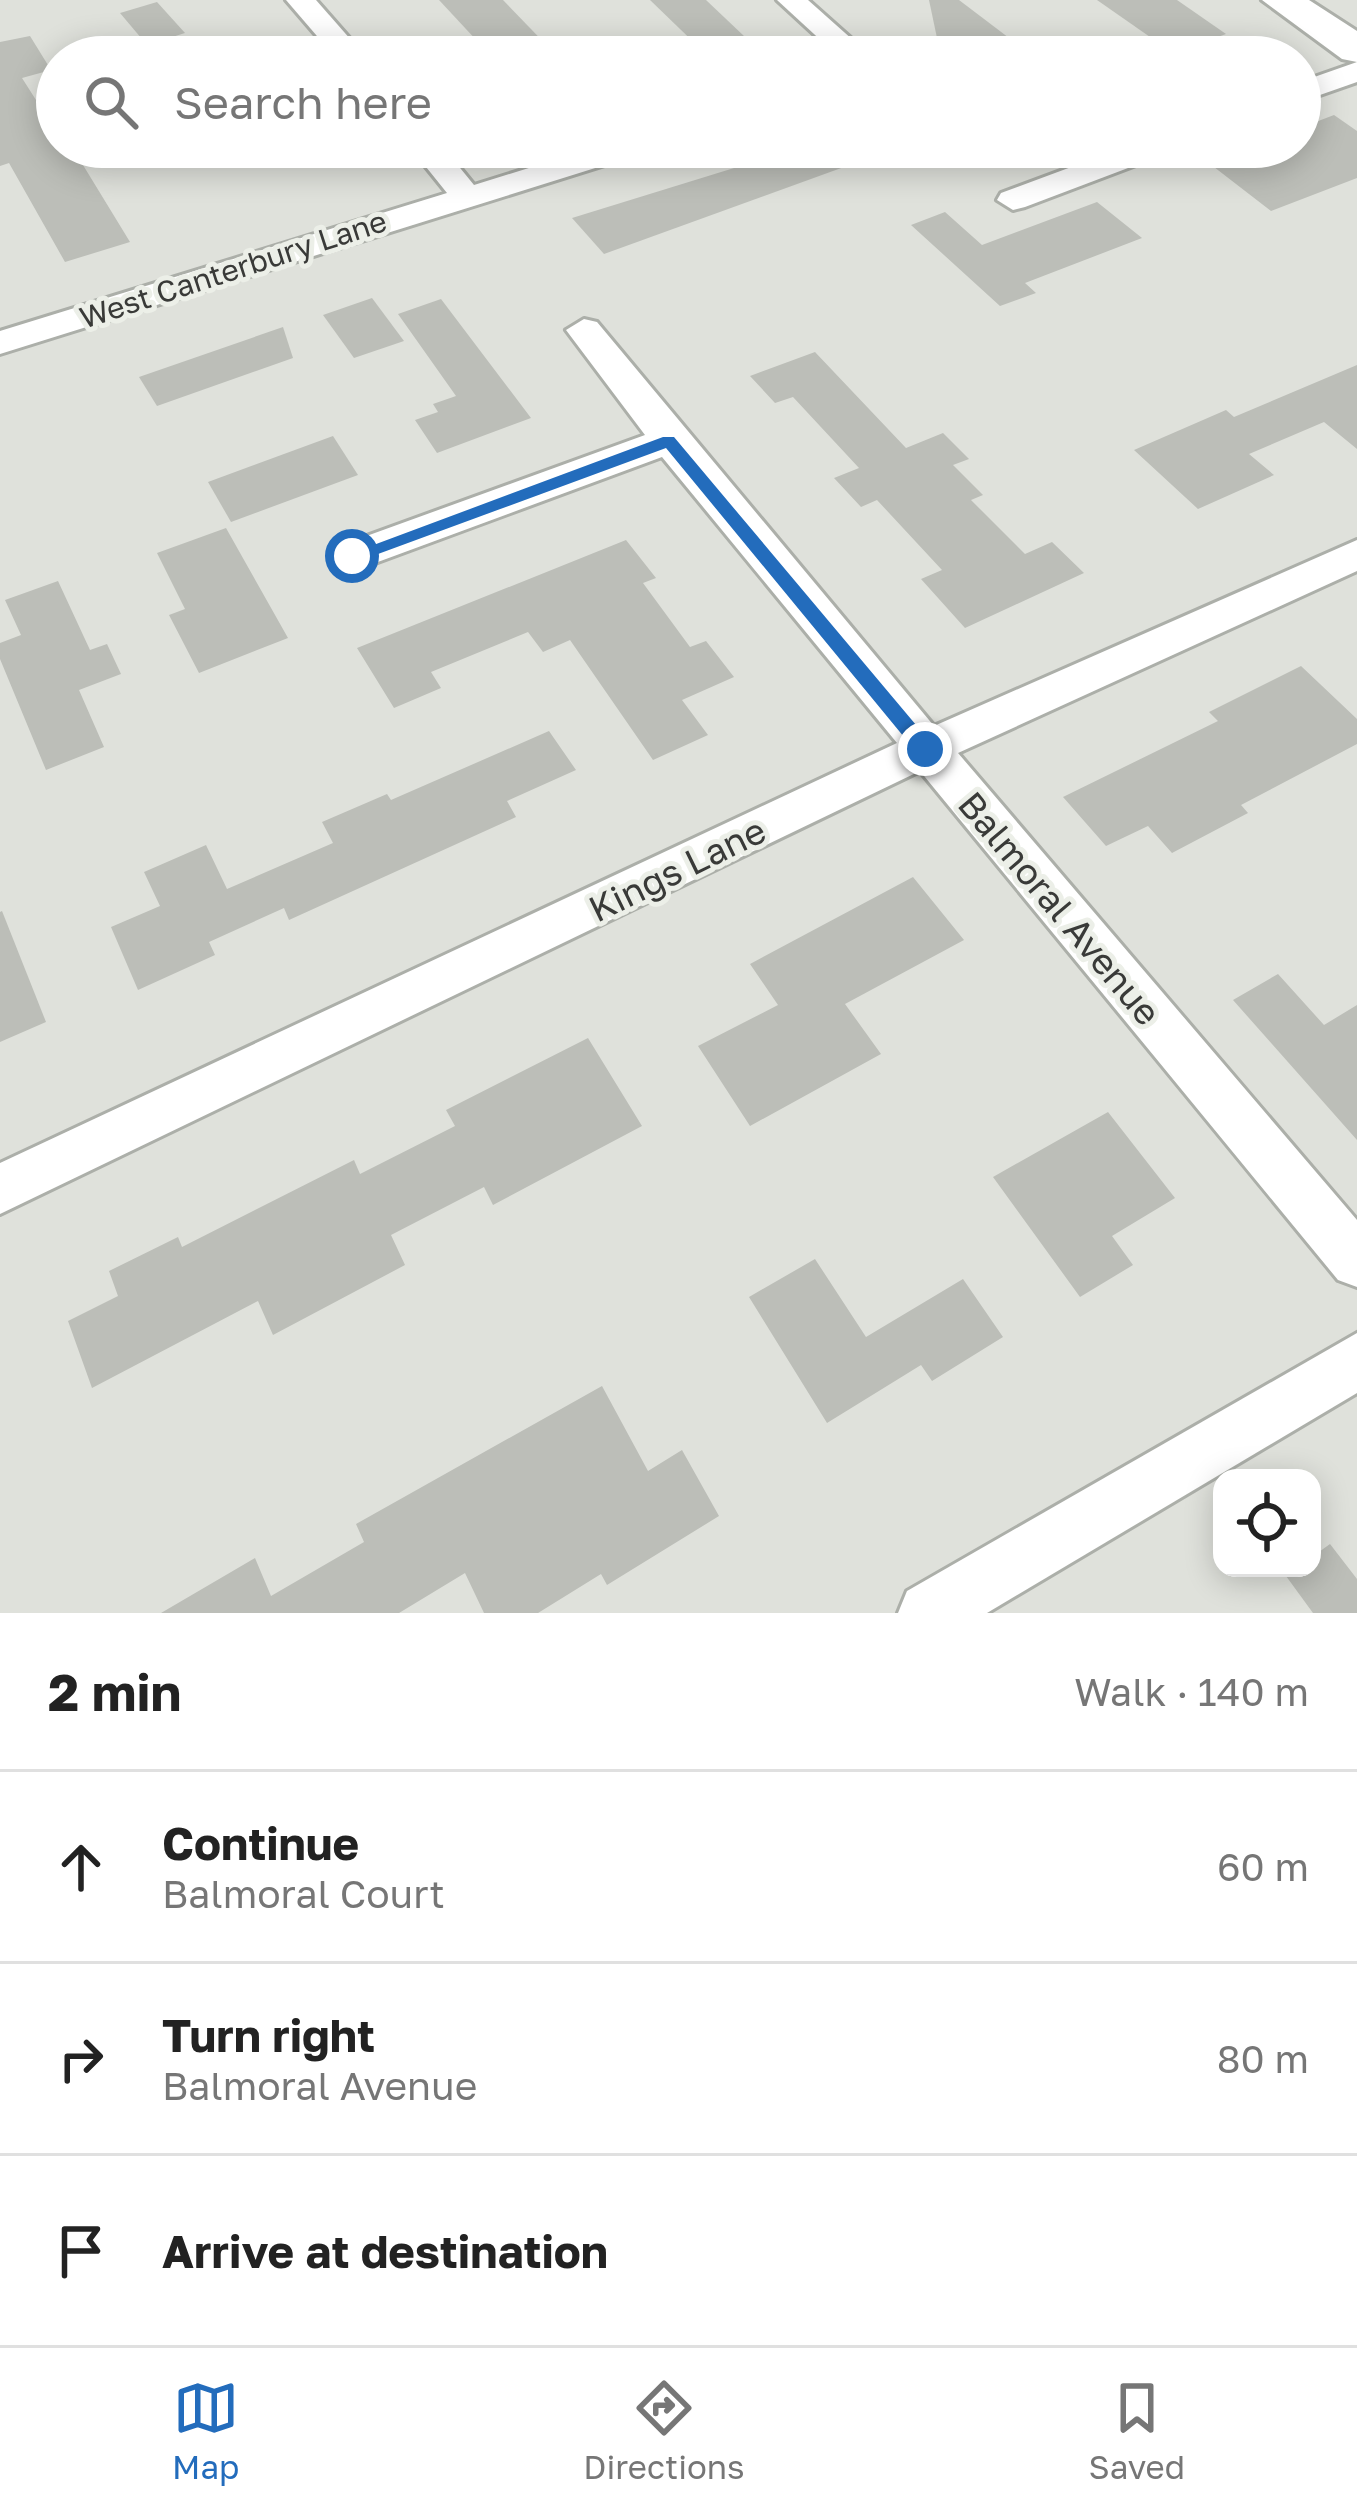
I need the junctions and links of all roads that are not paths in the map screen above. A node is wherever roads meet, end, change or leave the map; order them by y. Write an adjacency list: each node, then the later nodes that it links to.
1 (300, 0): 4 (street)
2 (791, 0): 5 (street)
3 (1282, 0): 6 (street)
4 (332, 36)
5 (832, 36)
6 (1357, 50)
7 (1357, 71): 8 (street)
8 (1321, 85)
9 (443, 168): 12 (street)
10 (559, 168): 12 (street, West Canterbury Lane)
11 (1098, 168): 13 (street)
12 (466, 196): 15 (street, West Canterbury Lane)
13 (1012, 200)
14 (584, 330): 16 (street, Balmoral Avenue)
15 (0, 343)
16 (669, 440): 18 (street); 19 (street, Balmoral Avenue)
17 (1357, 554): 19 (street, Kings Lane)
18 (352, 556)
19 (925, 749): 20 (street, Kings Lane); 21 (street, Balmoral Avenue)
20 (0, 1190)
21 (1357, 1261)
22 (1357, 1361): 23 (street)
23 (929, 1613)

